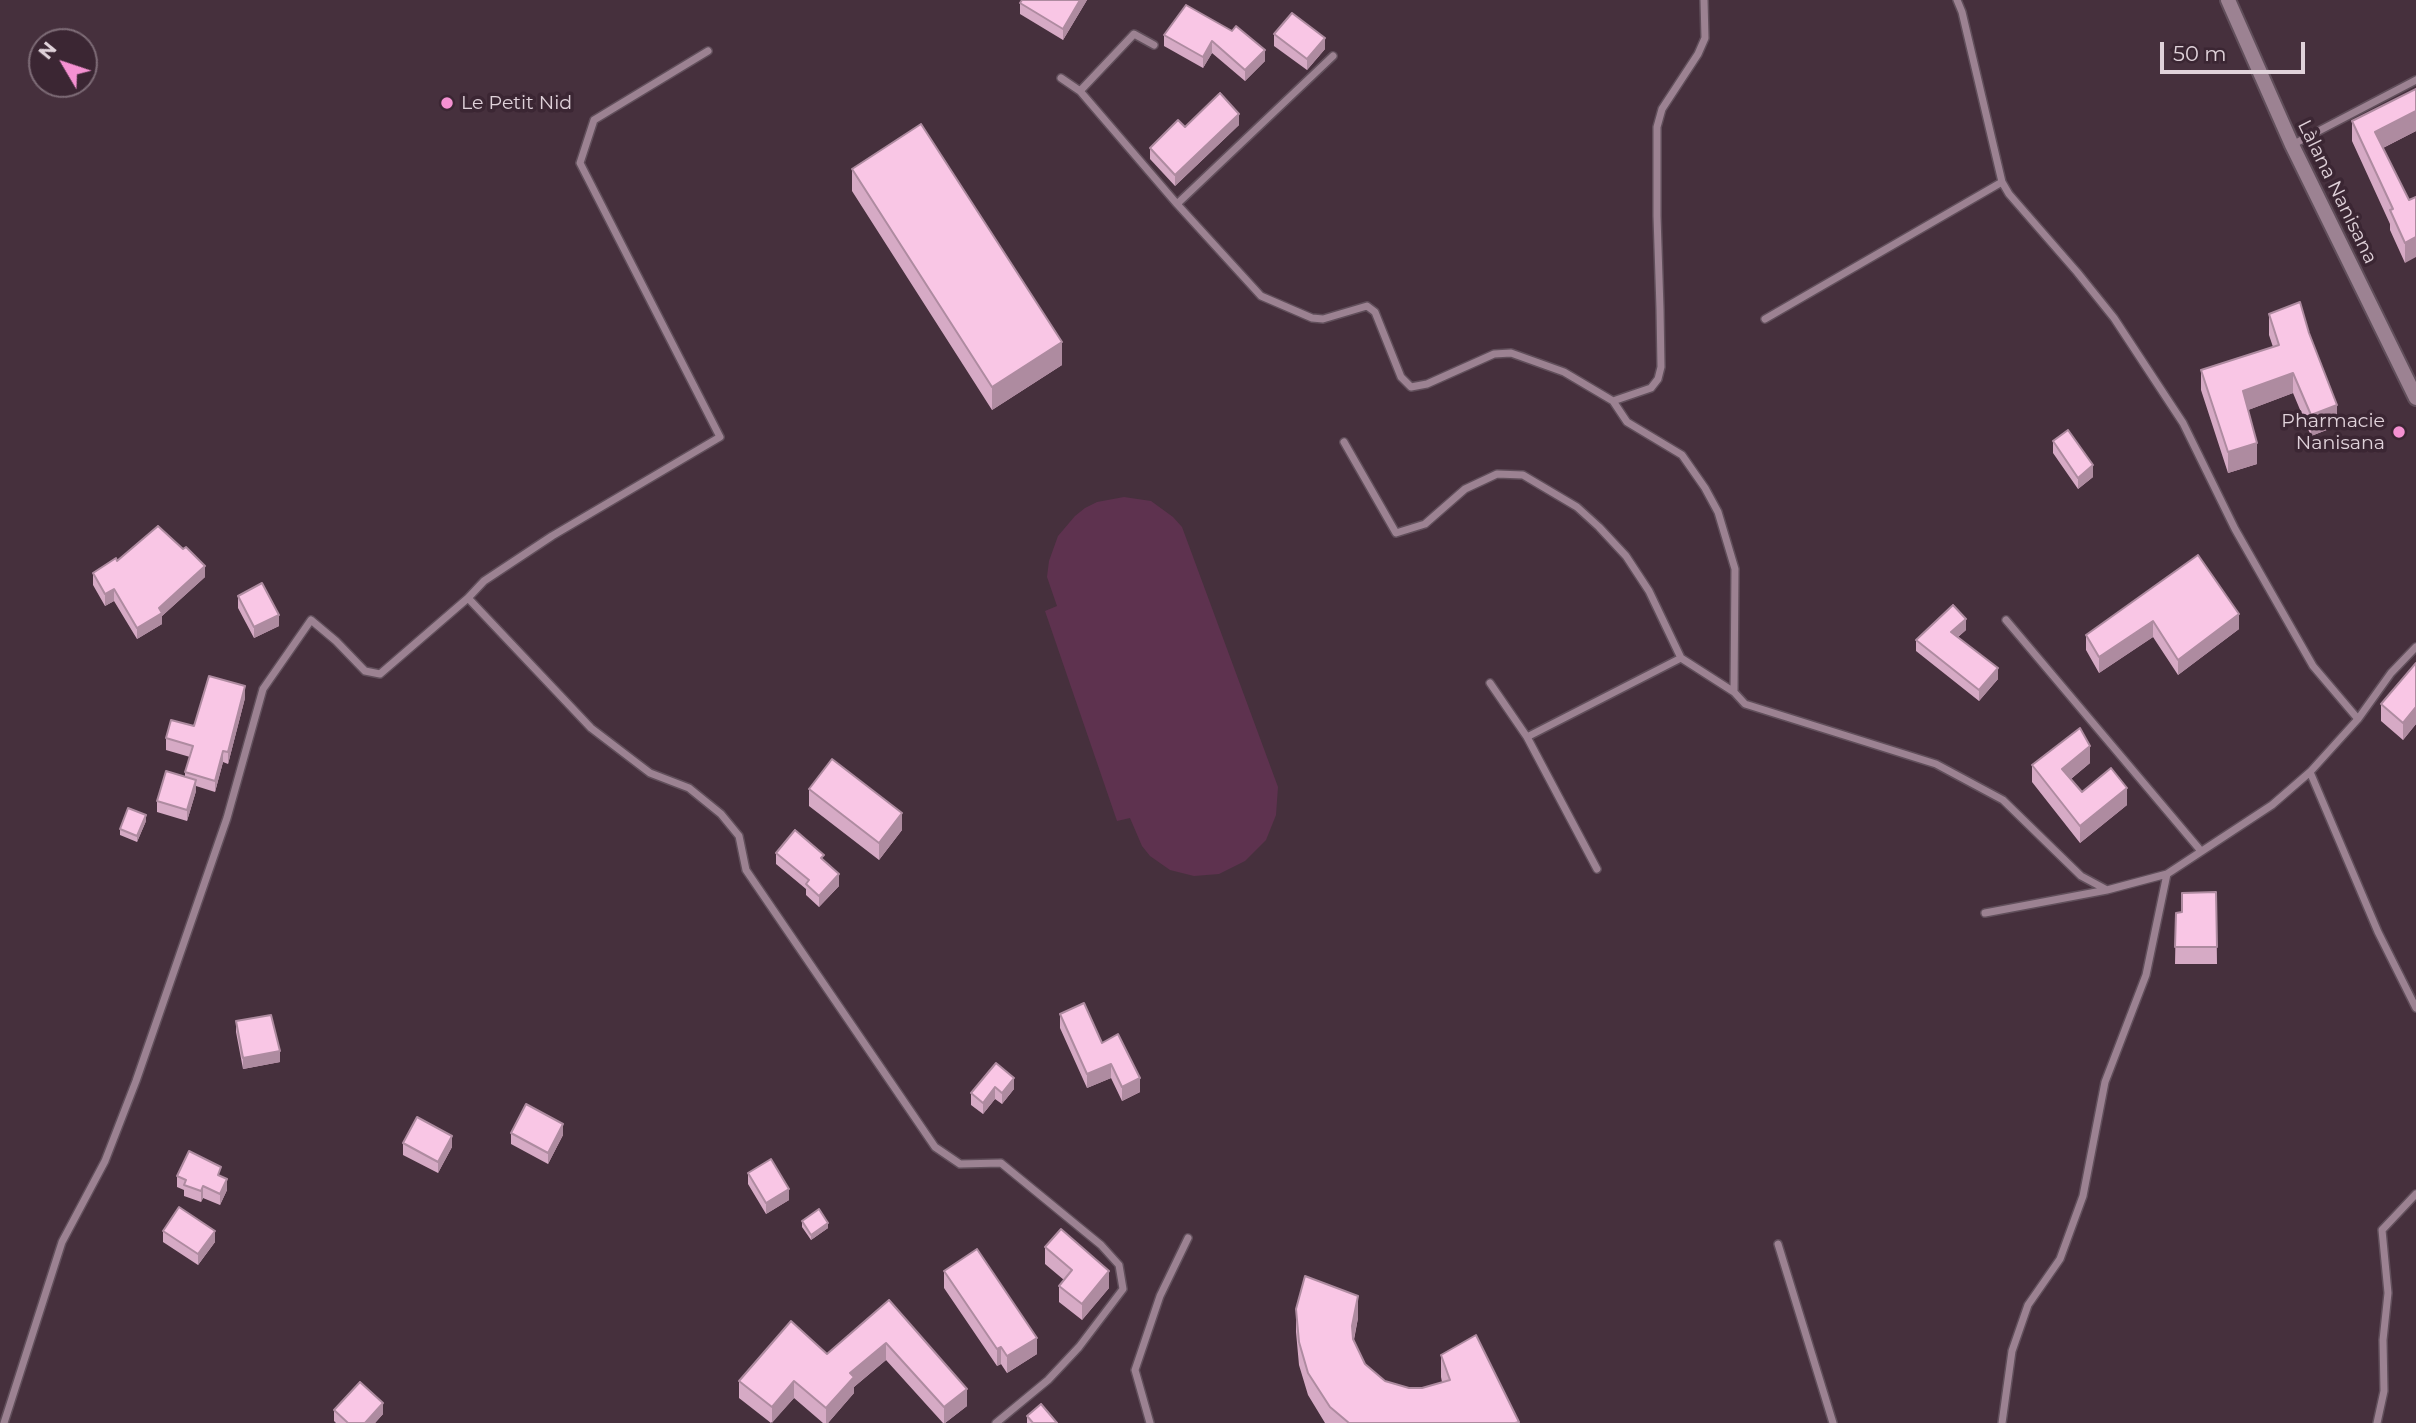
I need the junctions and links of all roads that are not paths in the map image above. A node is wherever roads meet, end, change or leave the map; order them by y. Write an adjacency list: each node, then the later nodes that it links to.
1 (1704, 0): 15 (street)
2 (1957, 0): 11 (street)
3 (2228, 0): 10 (street, Làlana Nanisana)
4 (1154, 45): 9 (street)
5 (708, 51): 17 (street)
6 (1333, 56): 12 (street)
7 (1061, 78): 9 (street)
8 (2416, 80): 10 (street)
9 (1080, 91): 12 (street)
10 (2292, 145): 14 (street, Làlana Nanisana)
11 (2002, 182): 13 (street); 23 (street)
12 (1177, 204): 15 (street)
13 (1765, 319)
14 (2416, 398)
15 (1613, 401): 22 (street)
16 (1344, 442): 20 (street)
17 (468, 598): 35 (street); 36 (street)
18 (2006, 620): 26 (street)
19 (2416, 647): 23 (street)
20 (1681, 658): 22 (street); 24 (street)
21 (1490, 683): 24 (street)
22 (1734, 692): 29 (street)
23 (2358, 719): 25 (street)
24 (1527, 737): 27 (street)
25 (2310, 772): 26 (street); 31 (street)
26 (2201, 851): 28 (street)
27 (1597, 869)
28 (2167, 874): 29 (street); 39 (street)
29 (2107, 890): 30 (street)
30 (1985, 913)
31 (2416, 1008)
32 (2416, 1194): 40 (street)
33 (1188, 1238): 37 (street)
34 (1778, 1244): 38 (street)
35 (4, 1423)
36 (996, 1423)
37 (1150, 1423)
38 (1833, 1423)
39 (2002, 1423)
40 (2377, 1423)

